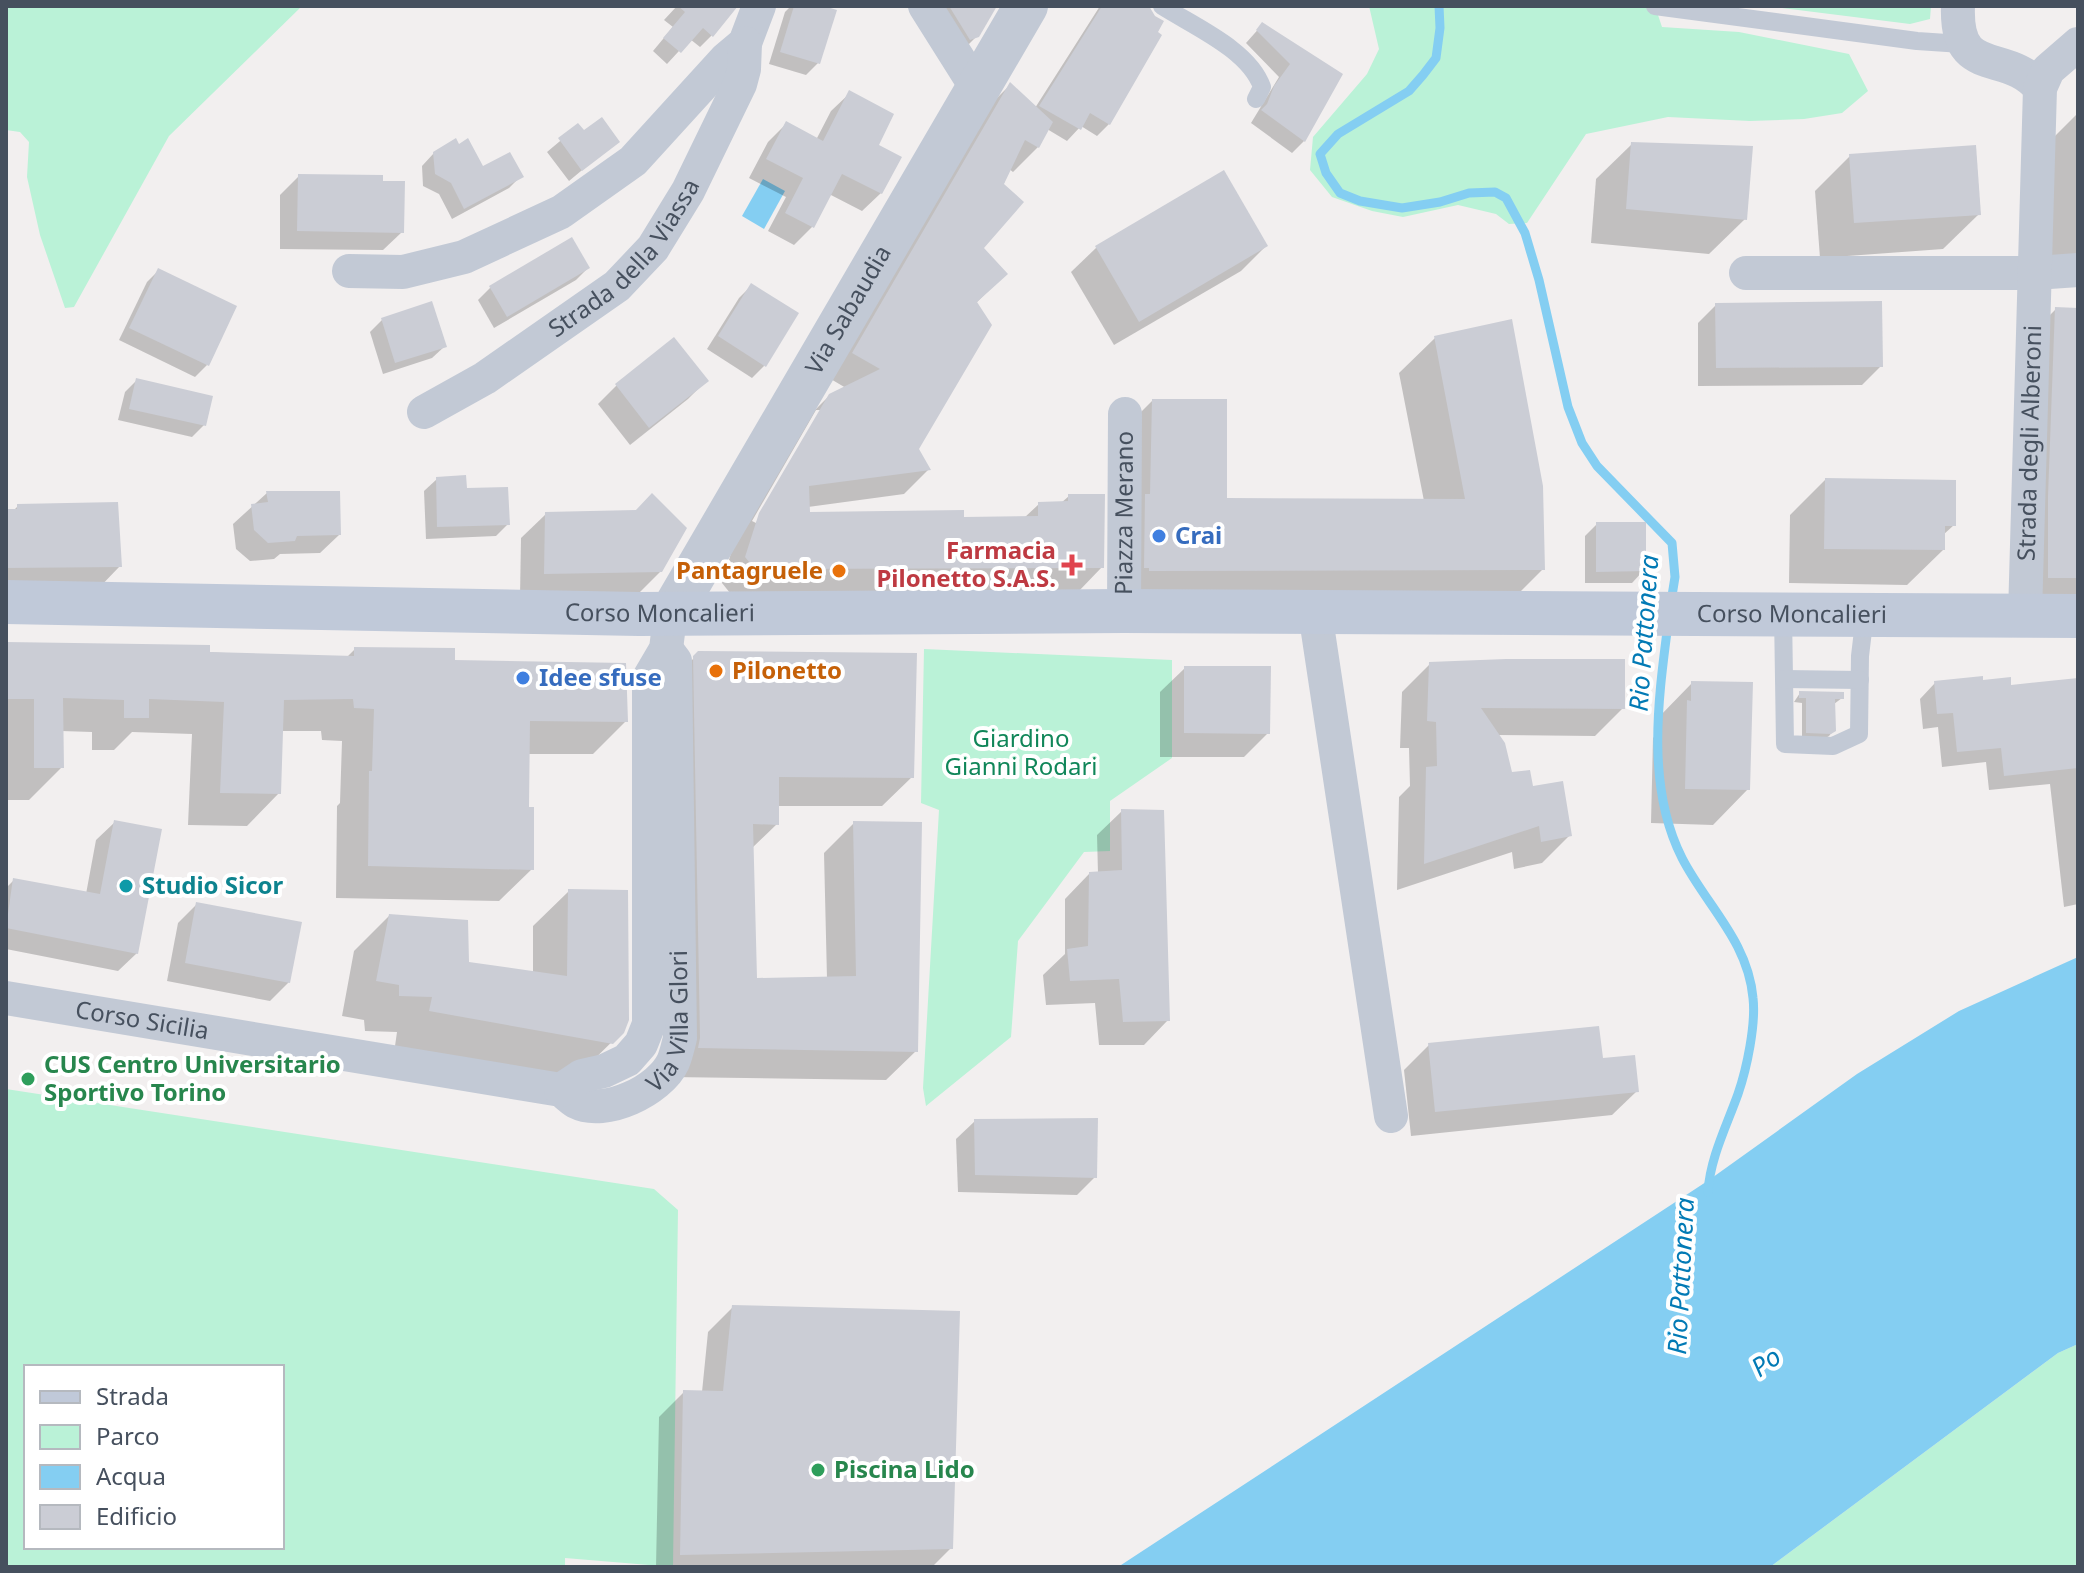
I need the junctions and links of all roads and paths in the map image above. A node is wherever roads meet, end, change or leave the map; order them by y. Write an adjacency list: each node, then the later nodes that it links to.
1 (759, 6): 7 (street, Strada della Viassa)
2 (925, 6): 10 (street)
3 (1026, 6): 10 (street, Via Sabaudia)
4 (1162, 6): 12 (lane)
5 (1655, 6): 8 (lane)
6 (1958, 6): 8 (street)
7 (745, 43): 14 (street, Strada della Viassa); 17 (street, Strada della Viassa)
8 (1962, 44): 11 (street)
9 (2078, 44): 11 (street)
10 (976, 87): 26 (street, Via Sabaudia)
11 (2040, 88): 16 (street, Strada degli Alberoni)
12 (1256, 99)
13 (2078, 270): 16 (street)
14 (349, 271)
15 (1746, 273): 16 (street)
16 (2035, 273): 24 (street, Strada degli Alberoni)
17 (424, 412)
18 (1125, 414): 20 (street, Piazza Merano)
19 (6, 602): 26 (main road, Corso Moncalieri)
20 (1124, 611): 21 (main road, Corso Moncalieri); 26 (main road, Corso Moncalieri)
21 (1315, 612): 22 (main road, Corso Moncalieri); 31 (street)
22 (1783, 613): 23 (main road, Corso Moncalieri); 27 (lane)
23 (1865, 614): 24 (main road, Corso Moncalieri); 28 (lane)
24 (2025, 615): 25 (main road, Corso Moncalieri)
25 (2078, 616)
26 (668, 632): 30 (street, Via Villa Glori)
27 (1784, 679): 28 (lane); 28 (lane)
28 (1860, 680)
29 (6, 998): 30 (street, Corso Sicilia)
30 (561, 1090)
31 (1391, 1116)

